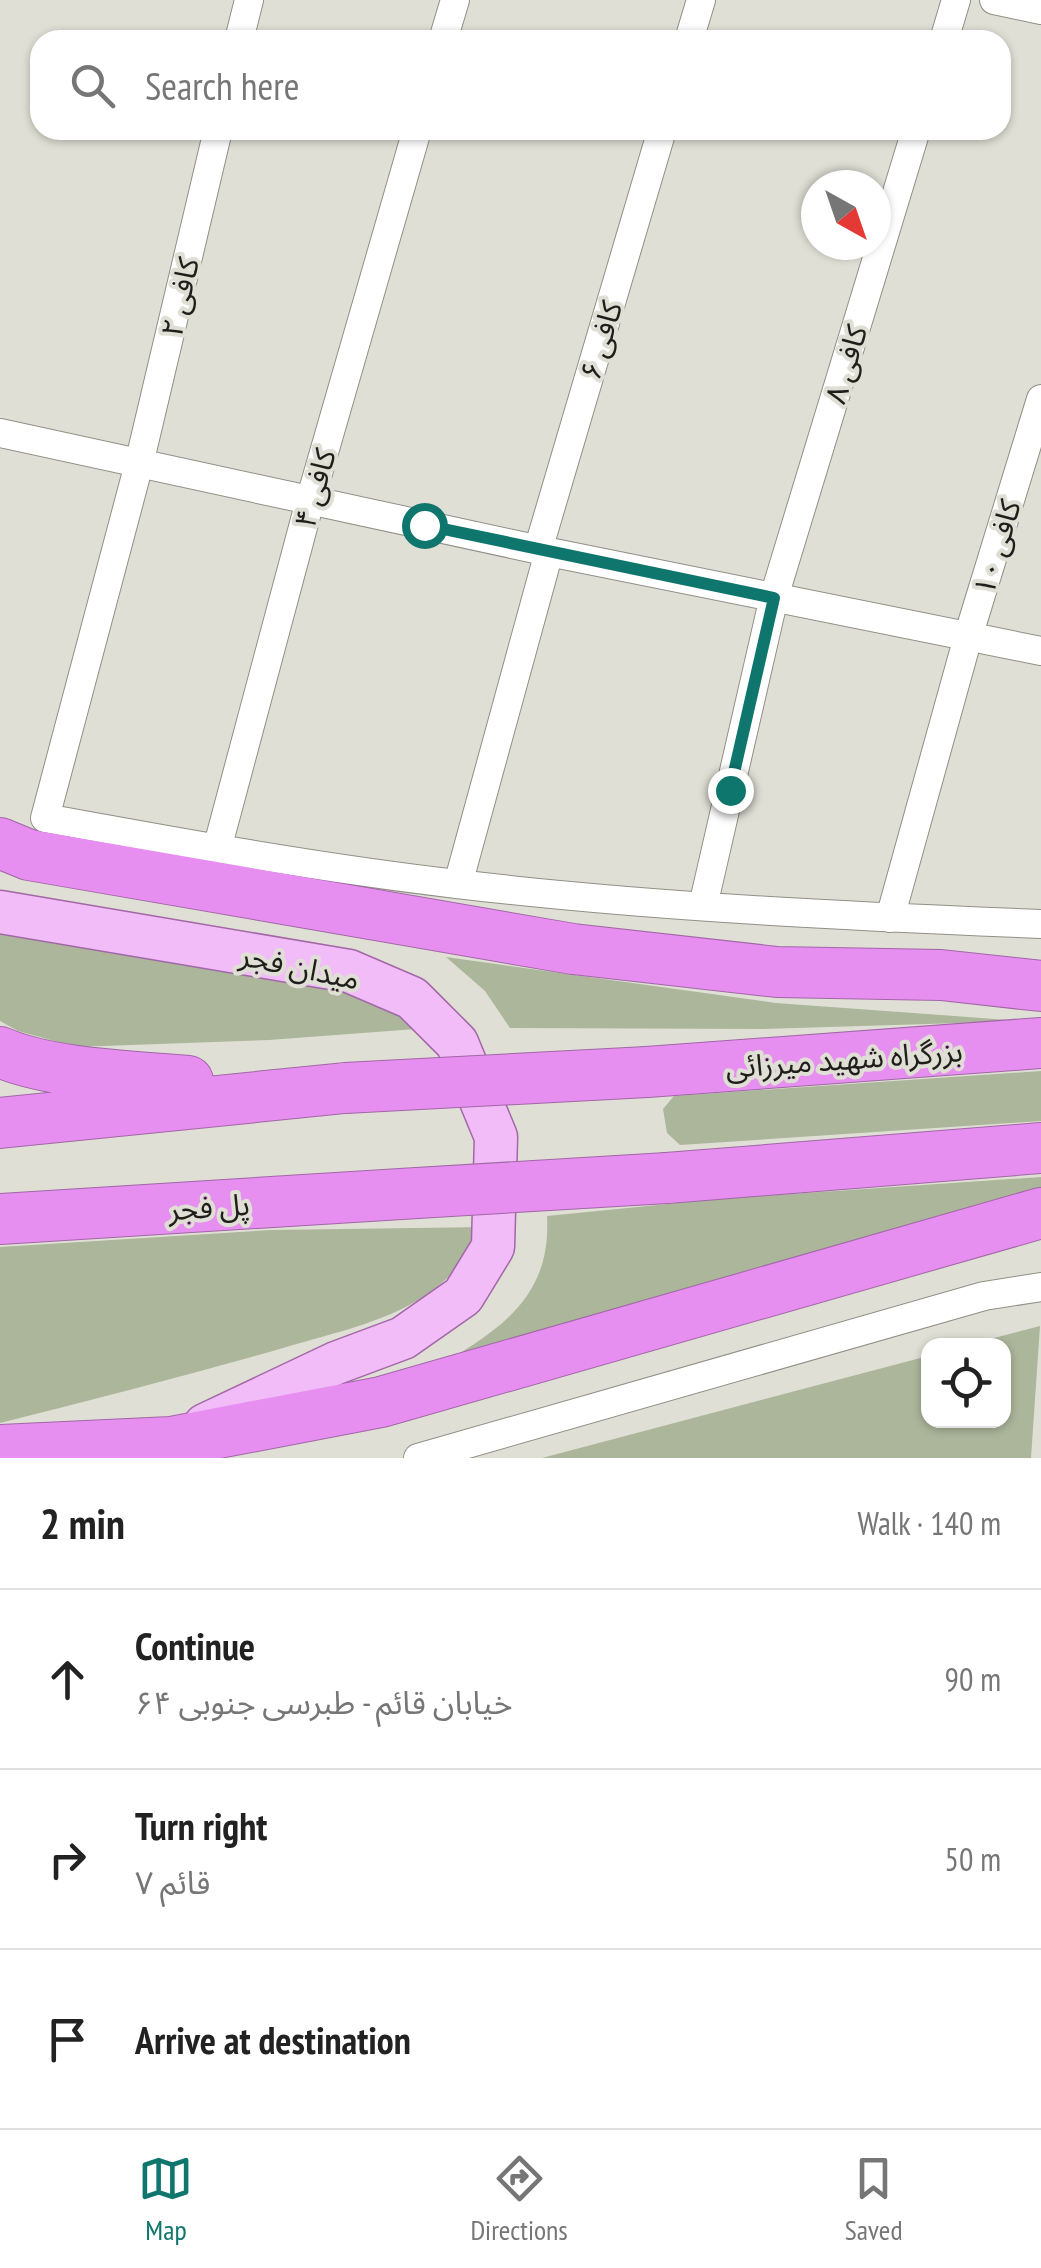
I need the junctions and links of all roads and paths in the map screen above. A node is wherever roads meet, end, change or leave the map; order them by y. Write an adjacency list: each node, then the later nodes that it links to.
1 (249, 0): 7 (street)
2 (455, 0): 8 (street)
3 (701, 0): 9 (street)
4 (956, 0): 10 (street)
5 (994, 0): 6 (street)
6 (1041, 10)
7 (242, 30)
8 (446, 30)
9 (692, 30)
10 (947, 30)
11 (216, 140): 17 (street, کافی ۲)
12 (414, 140): 18 (street, کافی ۴)
13 (659, 140): 19 (street, کافی ۶)
14 (913, 140): 20 (street, کافی ۸)
15 (1041, 400): 21 (street, کافی ۱۰)
16 (0, 433): 17 (street)
17 (139, 464): 18 (street); 24 (street, کافی ۲)
18 (310, 501): 19 (street); 24 (street, کافی ۴)
19 (543, 551): 20 (street); 25 (street, کافی ۶)
20 (774, 598): 21 (street); 27 (street, کافی ۸)
21 (968, 637): 22 (street); 29 (street, کافی ۱۰)
22 (1041, 651)
23 (0, 843): 32 (highway)
24 (217, 849): 25 (street)
25 (458, 884): 27 (street)
26 (0, 889): 30 (main road)
27 (703, 906): 29 (street)
28 (0, 912): 30 (main road, میدان فجر)
29 (890, 918): 31 (street)
30 (58, 922): 41 (main road, میدان فجر)
31 (1041, 924)
32 (1041, 986)
33 (1041, 1043): 35 (highway, بزرگراه شهید میرزائی, bridge)
34 (0, 1052): 35 (highway)
35 (288, 1091): 36 (highway)
36 (0, 1123)
37 (1041, 1148): 39 (highway, پل فجر, bridge)
38 (1041, 1213): 41 (highway)
39 (0, 1219)
40 (1041, 1287): 44 (street)
41 (171, 1442): 42 (highway); 43 (main road, میدان فجر)
42 (0, 1450)
43 (106, 1458)
44 (418, 1458)

